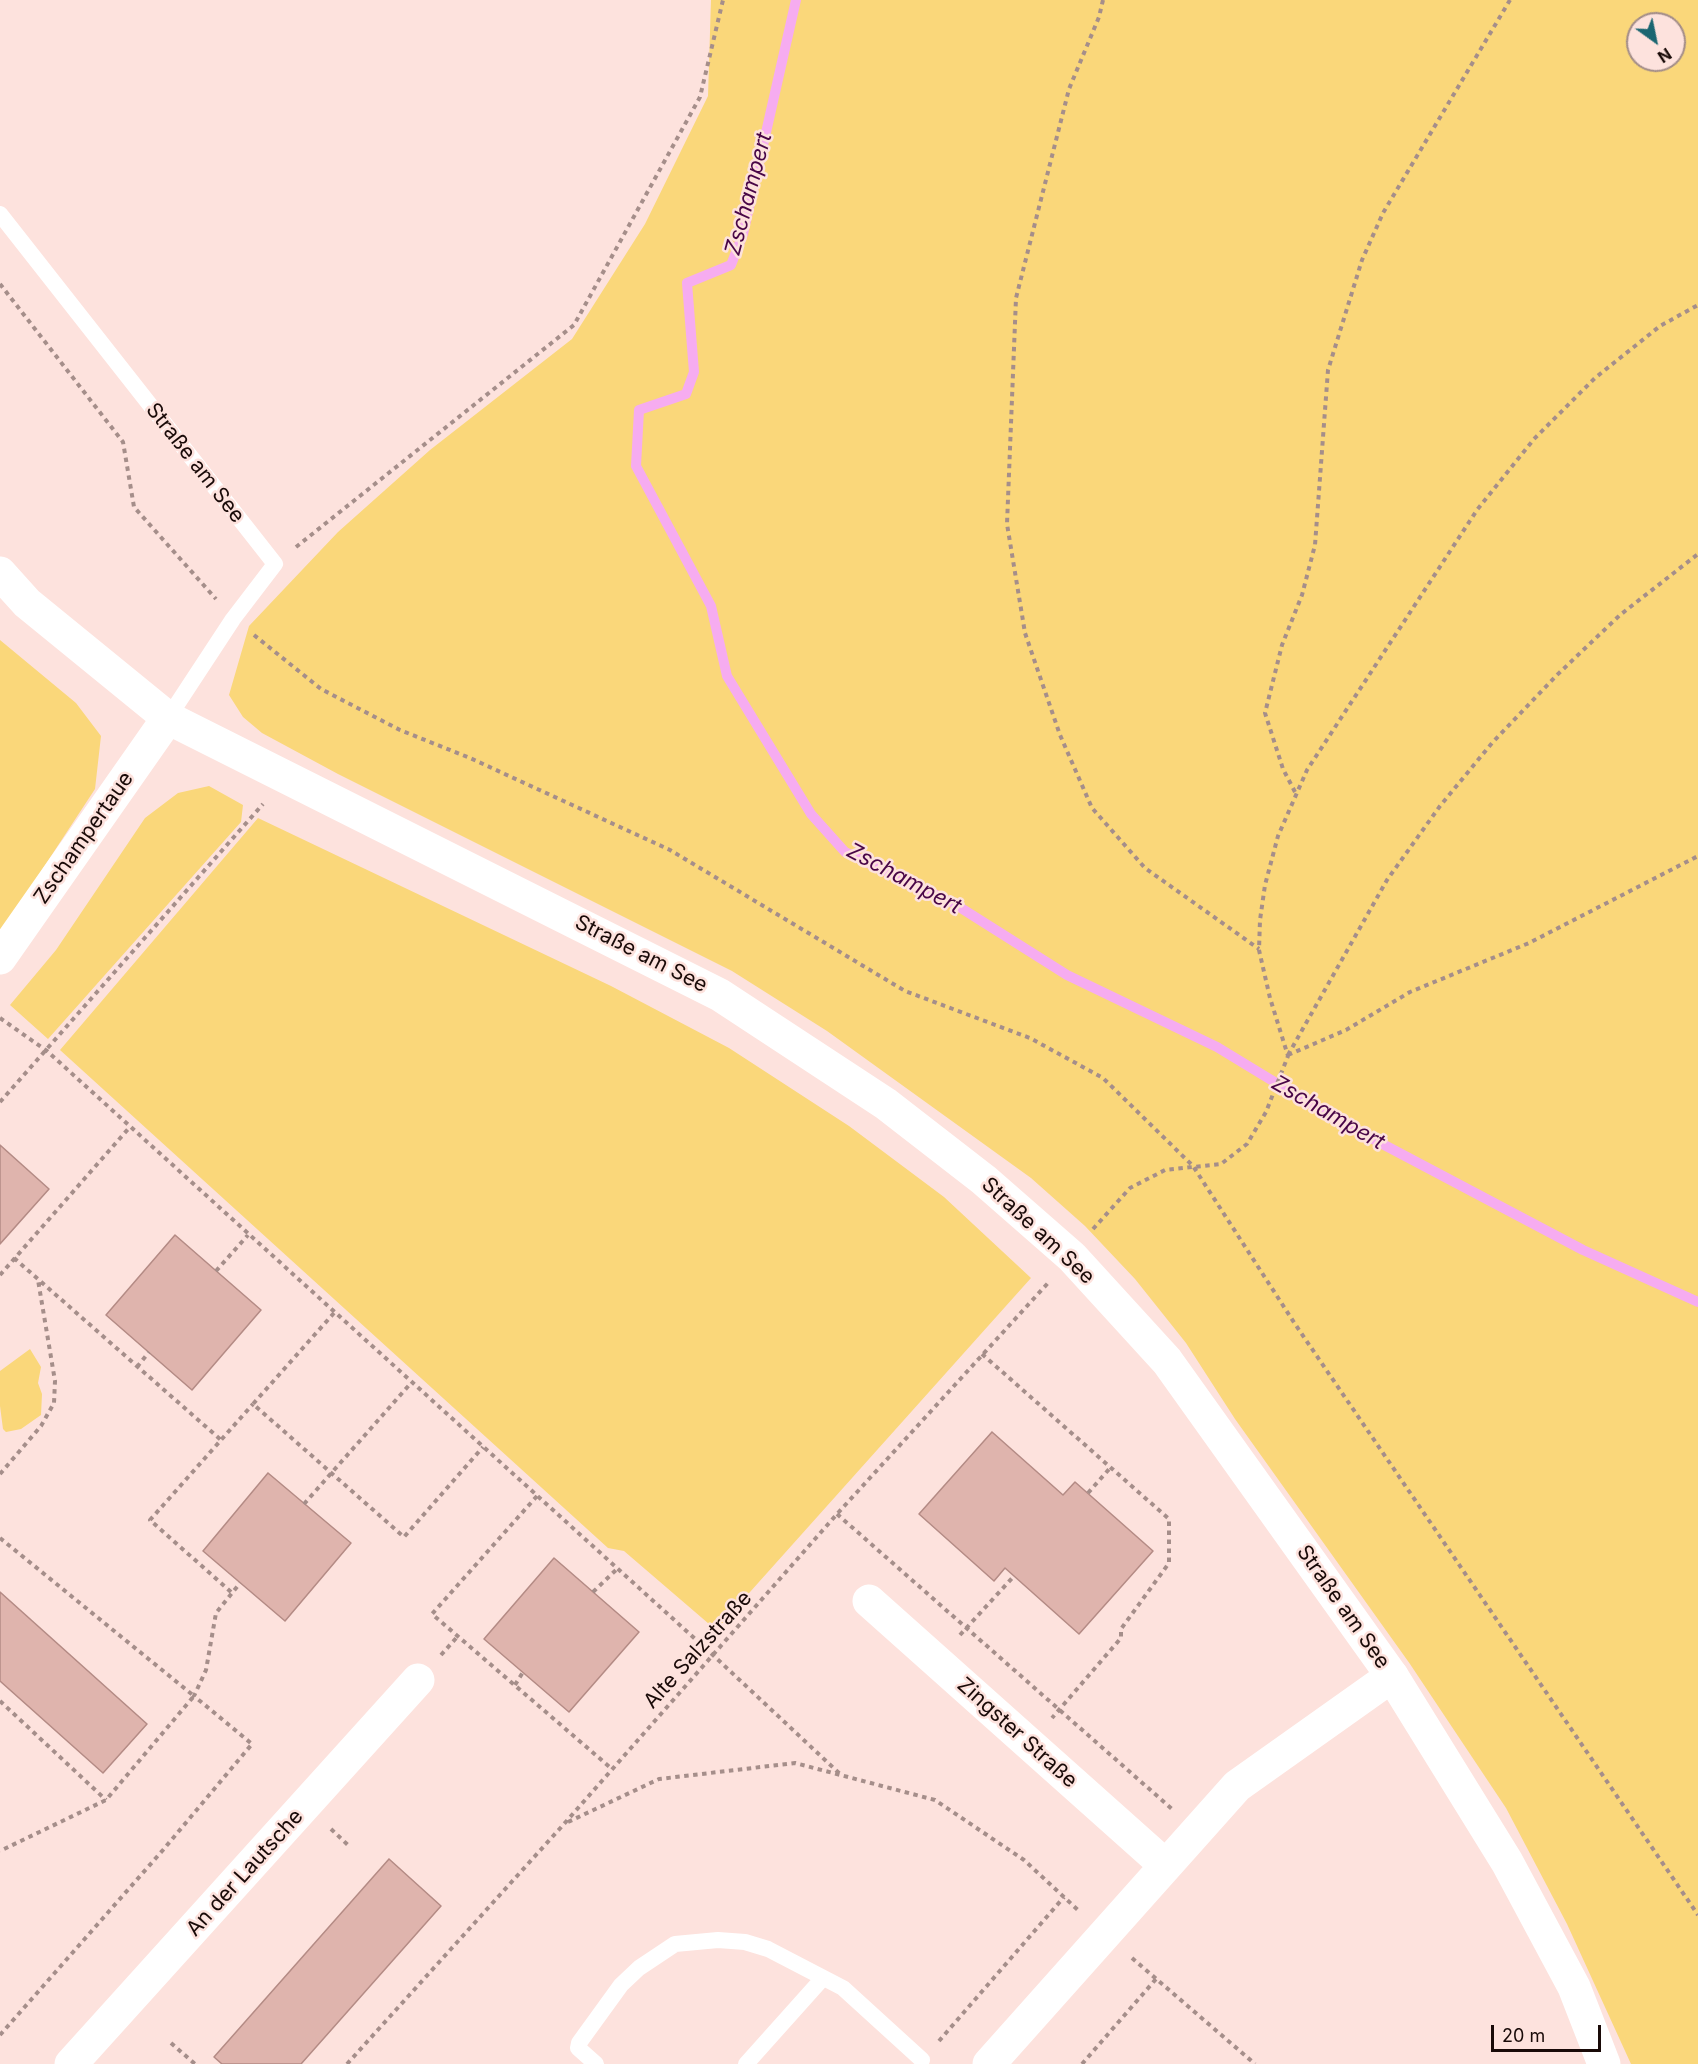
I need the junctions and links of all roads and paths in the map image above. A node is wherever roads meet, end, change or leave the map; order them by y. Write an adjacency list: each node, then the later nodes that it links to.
1 (723, 0): 8 (path)
2 (1103, 0): 15 (path)
3 (1510, 0): 13 (path)
4 (0, 214): 8 (lane, Straße am See)
5 (0, 284): 10 (path)
6 (1698, 305): 13 (path)
7 (1698, 554): 19 (path, Alte Salzstraße)
8 (275, 564): 10 (lane)
9 (0, 573): 11 (main road, Straße am See)
10 (233, 619): 11 (lane); 22 (path)
11 (168, 718): 12 (main road, Straße am See); 16 (main road, Zschampertaue)
12 (287, 776): 18 (path); 24 (main road, Straße am See)
13 (1295, 793): 15 (path)
14 (1698, 856): 19 (path)
15 (1259, 950): 19 (path)
16 (0, 957)
17 (0, 1017): 18 (path)
18 (47, 1051): 20 (path); 21 (path)
19 (1288, 1056): 22 (path, Alte Salzstraße)
20 (0, 1102)
21 (129, 1128): 23 (path); 25 (path)
22 (1193, 1166): 24 (path, Alte Salzstraße); 71 (path)
23 (248, 1235): 26 (path); 29 (path)
24 (1072, 1257): 31 (path, Alte Salzstraße); 56 (main road, Straße am See)
25 (14, 1258): 27 (path); 28 (path)
26 (216, 1271)
27 (0, 1275)
28 (38, 1280): 32 (path); 39 (path)
29 (334, 1313): 33 (path); 34 (path)
30 (149, 1352): 32 (path)
31 (982, 1354): 37 (path); 43 (path, Alte Salzstraße)
32 (137, 1366): 35 (path)
33 (411, 1383): 36 (path); 38 (path)
34 (253, 1404): 35 (path); 38 (path)
35 (221, 1440): 49 (path)
36 (483, 1447): 38 (path); 41 (path)
37 (1111, 1467): 40 (path); 61 (path)
38 (331, 1473): 42 (path)
39 (0, 1474)
40 (1088, 1493)
41 (537, 1496): 46 (path); 58 (path)
42 (304, 1504)
43 (837, 1514): 52 (path); 53 (path, Alte Salzstraße)
44 (0, 1532): 45 (path)
45 (2, 1540): 59 (path)
46 (617, 1569): 50 (path); 53 (path)
47 (1014, 1576): 52 (path)
48 (240, 1583): 49 (path)
49 (231, 1592): 59 (path)
50 (593, 1592)
51 (869, 1601): 54 (main road, Zingster Straße)
52 (966, 1628): 54 (path); 61 (path)
53 (714, 1656): 63 (path, Alte Salzstraße); 64 (path)
54 (937, 1660): 62 (main road, Zingster Straße)
55 (523, 1672): 58 (path)
56 (1392, 1676): 67 (main road); 86 (main road, Straße am See)
57 (418, 1680): 78 (main road, An der Lautsche)
58 (514, 1685): 63 (path)
59 (194, 1696): 65 (path); 75 (path)
60 (0, 1701): 65 (path)
61 (1059, 1710): 62 (path); 67 (path)
62 (1030, 1744): 69 (main road, Zingster Straße)
63 (612, 1769): 66 (path, Alte Salzstraße)
64 (840, 1774): 66 (path); 70 (path)
65 (106, 1800): 68 (path)
66 (564, 1824): 80 (path, Alte Salzstraße)
67 (1197, 1832): 69 (main road)
68 (0, 1851)
69 (1165, 1865): 72 (main road)
70 (1064, 1897): 72 (path); 77 (path)
71 (1698, 1915)
72 (1104, 1933): 74 (path); 83 (main road)
73 (823, 1978): 77 (lane); 81 (lane); 82 (lane)
74 (1156, 1979): 84 (path); 85 (path)
75 (0, 2035)
76 (171, 2043): 79 (path)
77 (921, 2060)
78 (71, 2064)
79 (195, 2064)
80 (347, 2064)
81 (596, 2064)
82 (746, 2064)
83 (989, 2064)
84 (1082, 2064)
85 (1255, 2064)
86 (1604, 2064)

